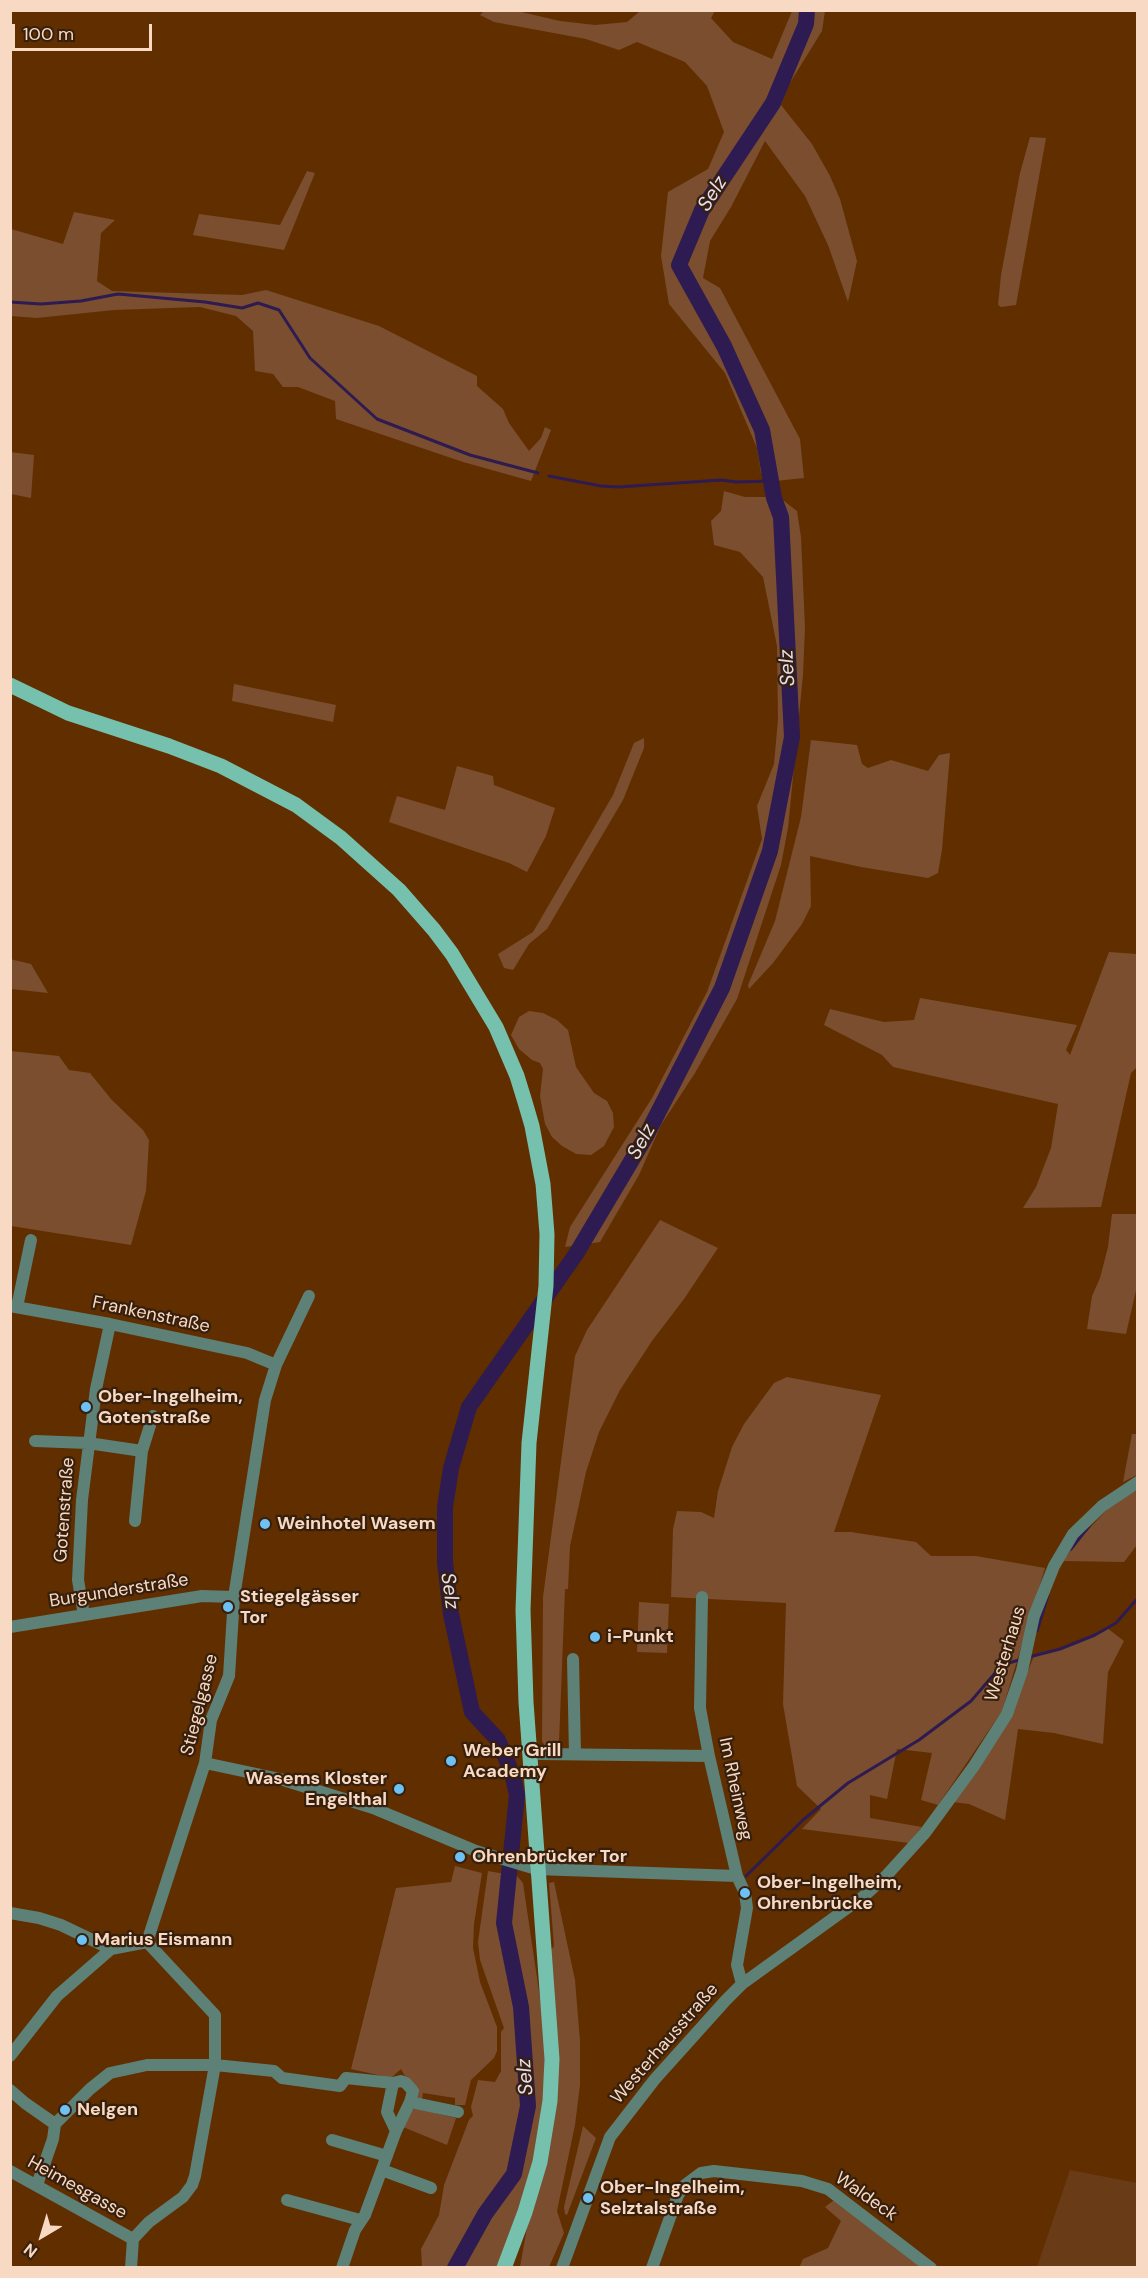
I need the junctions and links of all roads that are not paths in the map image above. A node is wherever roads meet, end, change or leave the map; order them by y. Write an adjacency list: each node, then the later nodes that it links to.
1 (10, 685): 22 (main road)
2 (31, 1240): 4 (street, Frankenstraße)
3 (309, 1296): 6 (street, Stiegelgasse)
4 (14, 1307): 5 (street, Frankenstraße)
5 (110, 1324): 6 (street, Frankenstraße); 9 (street, Gotenstraße)
6 (276, 1365): 13 (street, Stiegelgasse)
7 (153, 1416): 10 (street)
8 (35, 1441): 9 (street, Gotenstraße)
9 (88, 1443): 10 (street, Gotenstraße); 15 (street, Gotenstraße)
10 (142, 1451): 12 (street)
11 (1137, 1482): 24 (street, Westerhaus)
12 (135, 1521)
13 (234, 1598): 15 (street, Burgunderstraße); 21 (street, Stiegelgasse)
14 (702, 1598): 20 (street, Im Rheinweg)
15 (84, 1615): 16 (street, Burgunderstraße)
16 (10, 1627)
17 (573, 1659): 19 (street)
18 (540, 1754): 19 (street)
19 (575, 1754): 20 (street)
20 (709, 1756): 23 (street, Im Rheinweg)
21 (205, 1763): 22 (street); 26 (street, Stiegelgasse)
22 (536, 1869): 23 (street); 44 (main road)
23 (736, 1876): 28 (street, Im Rheinweg)
24 (864, 1896): 28 (street, Westerhausstraße)
25 (10, 1913): 27 (street)
26 (147, 1942): 27 (street); 30 (street)
27 (111, 1949): 29 (street)
28 (742, 1984): 51 (street, Westerhausstraße)
29 (10, 2056)
30 (215, 2066): 31 (street); 35 (street); 46 (street)
31 (393, 2083): 33 (street); 36 (street)
32 (10, 2090): 35 (street)
33 (410, 2102): 34 (street); 36 (street)
34 (458, 2112)
35 (55, 2124): 41 (street)
36 (396, 2132): 38 (street)
37 (332, 2140): 38 (street)
38 (387, 2156): 39 (street)
39 (382, 2170): 42 (street); 45 (street)
40 (10, 2171): 41 (street, Heimesgasse)
41 (37, 2185): 46 (street, Heimesgasse)
42 (432, 2188)
43 (287, 2200): 45 (street)
44 (525, 2212): 49 (main road); 50 (main road)
45 (360, 2220): 48 (street)
46 (134, 2239): 47 (street, Heimesgasse)
47 (131, 2268)
48 (342, 2268)
49 (504, 2268)
50 (514, 2268)
51 (562, 2268)
52 (652, 2268): 53 (street, Waldeck)
53 (930, 2268)

